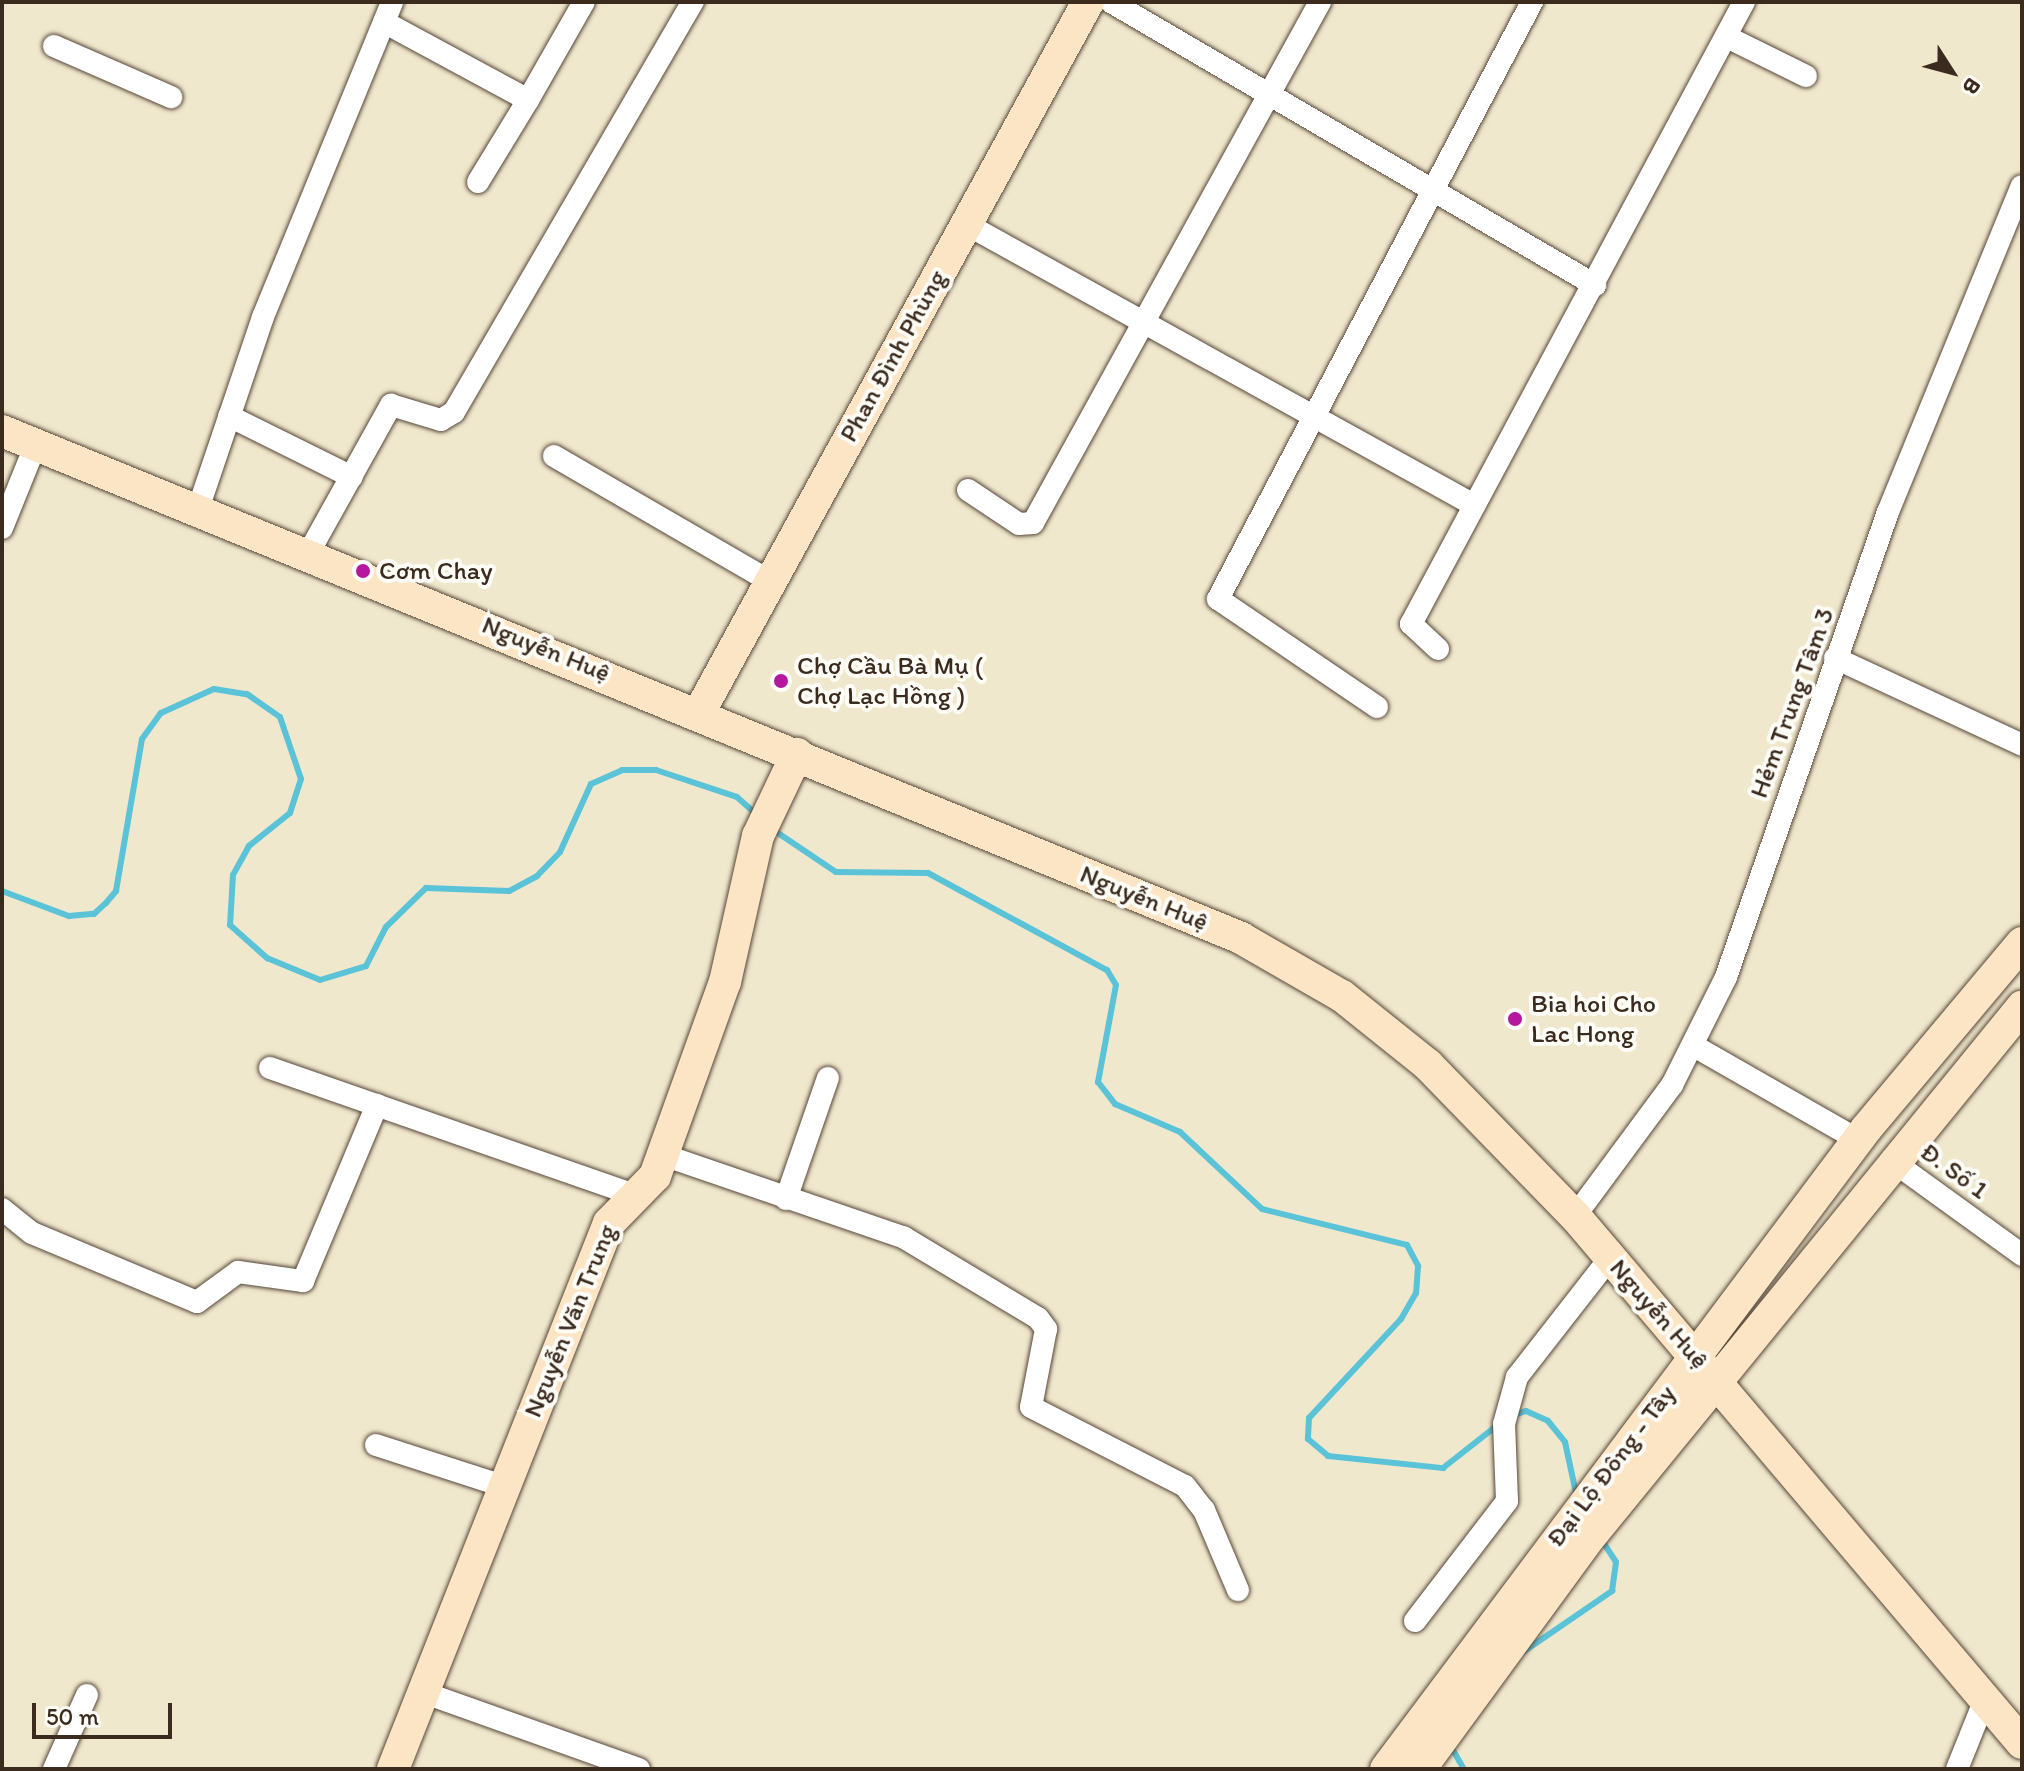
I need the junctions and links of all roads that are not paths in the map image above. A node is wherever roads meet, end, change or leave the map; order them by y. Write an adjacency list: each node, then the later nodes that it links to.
1 (584, 2): 14 (street)
2 (693, 2): 26 (street)
3 (1088, 2): 18 (street, Phan Đình Phùng)
4 (1111, 2): 12 (street)
5 (1320, 2): 12 (street)
6 (1532, 2): 17 (street)
7 (1744, 2): 9 (street)
8 (388, 12): 14 (street); 22 (street)
9 (1727, 37): 11 (street); 19 (street)
10 (54, 46): 13 (street)
11 (1806, 76)
12 (1272, 96): 17 (street); 20 (street)
13 (171, 97)
14 (528, 100): 15 (street)
15 (478, 182)
16 (2022, 186): 34 (street, Hẻm Trung Tâm 3)
17 (1434, 194): 19 (street); 21 (street)
18 (966, 224): 20 (street); 32 (street, Phan Đình Phùng)
19 (1595, 285): 28 (street)
20 (1144, 322): 21 (street); 27 (street)
21 (1317, 414): 28 (street); 35 (street)
22 (229, 416): 26 (street); 29 (street)
23 (2, 431): 24 (street, Nguyễn Huệ)
24 (36, 444): 29 (street, Nguyễn Huệ); 30 (street)
25 (554, 456): 32 (street)
26 (352, 477): 31 (street)
27 (968, 490)
28 (1474, 505): 33 (street)
29 (198, 509): 31 (street, Nguyễn Huệ)
30 (2, 528)
31 (308, 554): 36 (street, Nguyễn Huệ)
32 (770, 581): 36 (street, Phan Đình Phùng)
33 (1438, 649)
34 (1835, 658): 37 (street); 41 (street, Hẻm Trung Tâm 3)
35 (1377, 707)
36 (700, 711): 38 (street, Nguyễn Huệ)
37 (2022, 745)
38 (797, 754): 46 (street, Nguyễn Văn Trung); 51 (street, Nguyễn Huệ)
39 (2022, 943): 45 (street, Đại Lộ Đông - Tây)
40 (2022, 1007): 47 (street, Đại Lộ Đông - Tây)
41 (1694, 1046): 45 (street); 51 (street, Hẻm Trung Tâm 3)
42 (270, 1068): 44 (street)
43 (828, 1078): 49 (street)
44 (377, 1105): 48 (street); 50 (street)
45 (1858, 1140): 54 (street, Đại Lộ Đông - Tây)
46 (663, 1155): 48 (street, Nguyễn Văn Trung); 49 (street)
47 (1891, 1160): 52 (street, Đ. Số 1); 55 (street, Đại Lộ Đông - Tây)
48 (640, 1197): 57 (street, Nguyễn Văn Trung)
49 (786, 1199): 58 (street)
50 (2, 1209)
51 (1575, 1216): 53 (street, Nguyễn Huệ)
52 (2022, 1255)
53 (1610, 1258): 54 (street, Nguyễn Huệ); 59 (street)
54 (1693, 1354): 55 (street, Nguyễn Huệ); 67 (street, Đại Lộ Đông - Tây)
55 (1715, 1379): 62 (street, Nguyễn Huệ); 68 (street, Đại Lộ Đông - Tây)
56 (376, 1445): 57 (street)
57 (506, 1487): 60 (street, Nguyễn Văn Trung)
58 (1238, 1590)
59 (1415, 1621)
60 (428, 1694): 65 (street, Nguyễn Văn Trung); 66 (street)
61 (87, 1695): 64 (street)
62 (1986, 1697): 63 (street, Nguyễn Huệ); 69 (street)
63 (2022, 1743)
64 (54, 1769)
65 (393, 1769)
66 (639, 1769)
67 (1386, 1769)
68 (1420, 1769)
69 (1957, 1769)

